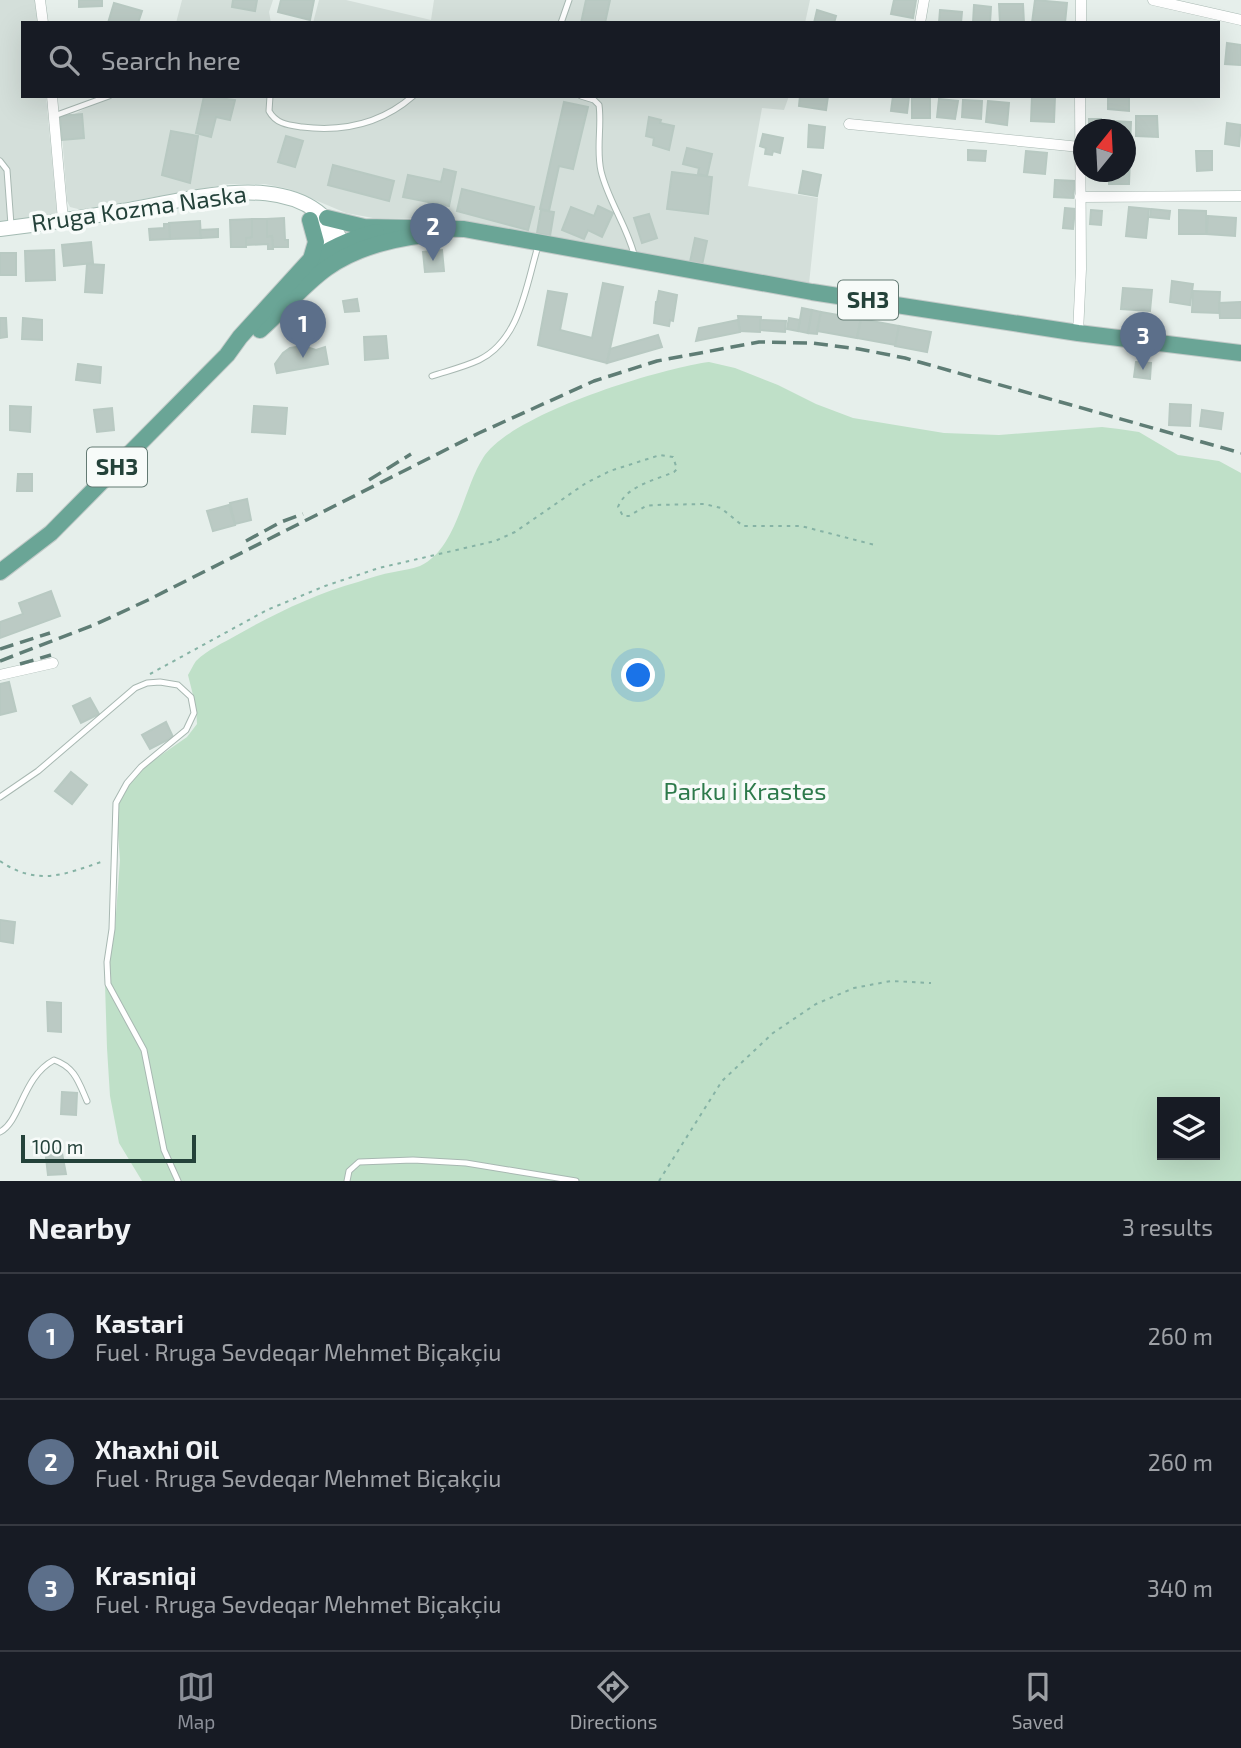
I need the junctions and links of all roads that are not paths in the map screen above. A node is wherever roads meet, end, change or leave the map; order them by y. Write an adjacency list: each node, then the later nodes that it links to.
1 (40, 0): 7 (street)
2 (569, 0): 8 (lane)
3 (924, 0): 9 (street)
4 (1081, 0): 10 (street)
5 (1153, 0): 6 (street)
6 (1241, 20)
7 (43, 21)
8 (562, 21)
9 (920, 21)
10 (1081, 21)
11 (51, 98): 17 (street)
12 (104, 98): 17 (lane)
13 (270, 98): 14 (lane)
14 (410, 98)
15 (588, 98): 32 (lane)
16 (1080, 98): 18 (street)
17 (54, 116): 26 (street)
18 (1080, 119)
19 (849, 124): 20 (street)
20 (1073, 146)
21 (0, 160): 27 (lane)
22 (1080, 182): 24 (street)
23 (1241, 196): 24 (street)
24 (1080, 197): 34 (street)
25 (319, 219): 26 (main road, Rruga Kozma Naska); 28 (main road); 31 (main road); 33 (main road)
26 (63, 220): 27 (main road, Rruga Kozma Naska)
27 (5, 228)
28 (402, 228): 29 (main road, SH3); 31 (main road, SH3)
29 (496, 236): 30 (main road, SH3); 31 (main road, SH3)
30 (539, 243): 32 (main road, SH3); 37 (lane)
31 (339, 252): 33 (main road, SH3); 36 (main road, SH3)
32 (635, 261): 34 (main road, SH3)
33 (303, 268): 36 (main road, SH3)
34 (1078, 333): 35 (main road, SH3)
35 (1241, 353)
36 (227, 355): 38 (main road, SH3)
37 (432, 376)
38 (0, 572)
39 (53, 663): 40 (street)
40 (0, 674)
41 (0, 797): 44 (lane)
42 (87, 1101): 43 (lane)
43 (0, 1132)
44 (178, 1181)
45 (346, 1181): 46 (lane)
46 (576, 1181)

